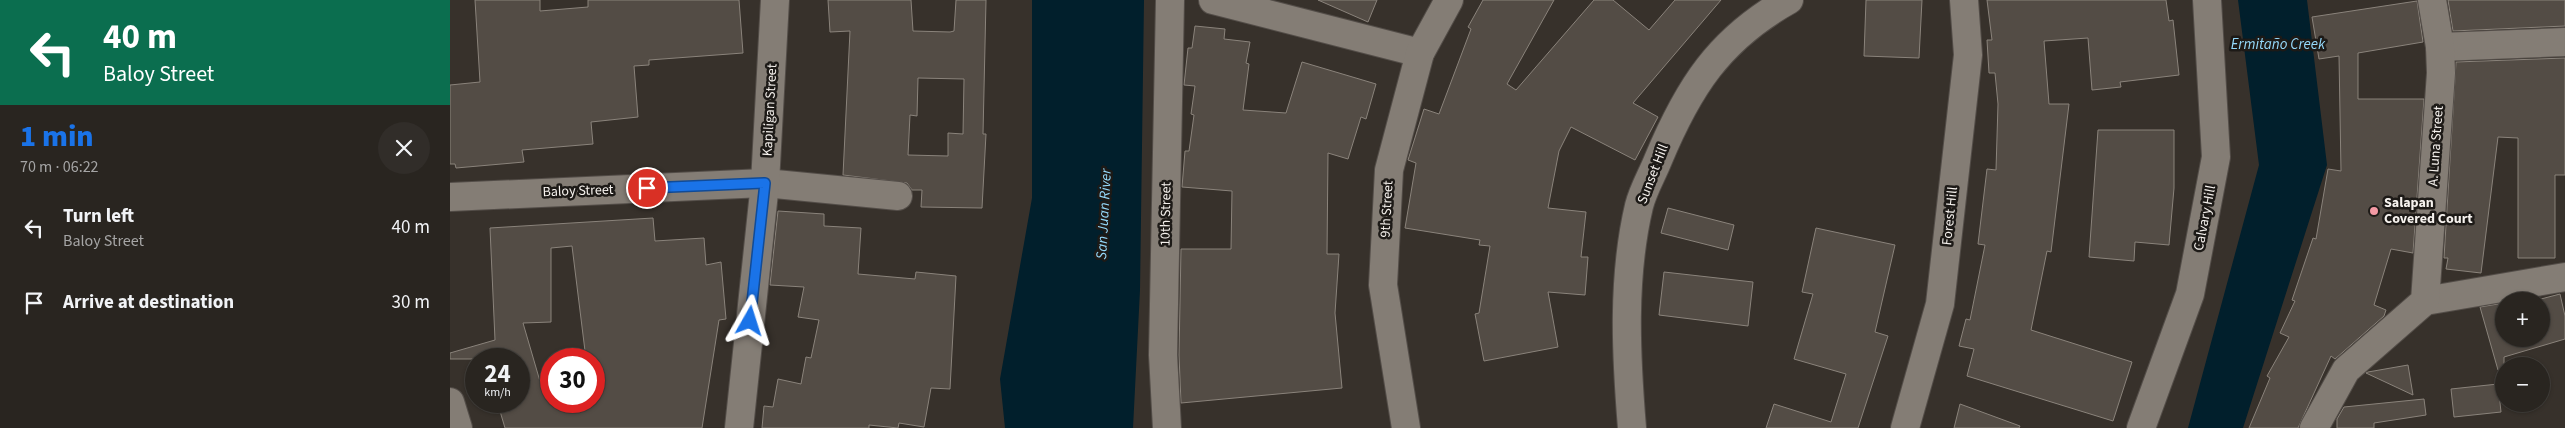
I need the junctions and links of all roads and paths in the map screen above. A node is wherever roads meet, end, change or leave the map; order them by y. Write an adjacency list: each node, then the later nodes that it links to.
1 (775, 0): 12 (street, Kapiligan Street)
2 (1170, 0): 20 (street, 10th Street)
3 (1212, 0): 11 (street)
4 (1449, 0): 11 (street, 9th Street)
5 (1789, 0): 22 (street, Sunset Hill)
6 (1964, 0): 23 (street, Forest Hill)
7 (2207, 0): 24 (street, Calvary Hill)
8 (2432, 0): 10 (street, A. Luna Street)
9 (2565, 42): 10 (street)
10 (2440, 47): 16 (street, A. Luna Street)
11 (1420, 54): 21 (street, 9th Street)
12 (765, 183): 13 (street, Baloy Street); 14 (street, Baloy Street); 19 (street, Kapiligan Street)
13 (898, 196)
14 (450, 197)
15 (2565, 277): 16 (street)
16 (2425, 301): 25 (street)
17 (450, 402): 18 (street)
18 (458, 428)
19 (739, 428)
20 (1167, 428)
21 (1406, 428)
22 (1632, 428)
23 (1905, 428)
24 (2141, 428)
25 (2314, 428)

